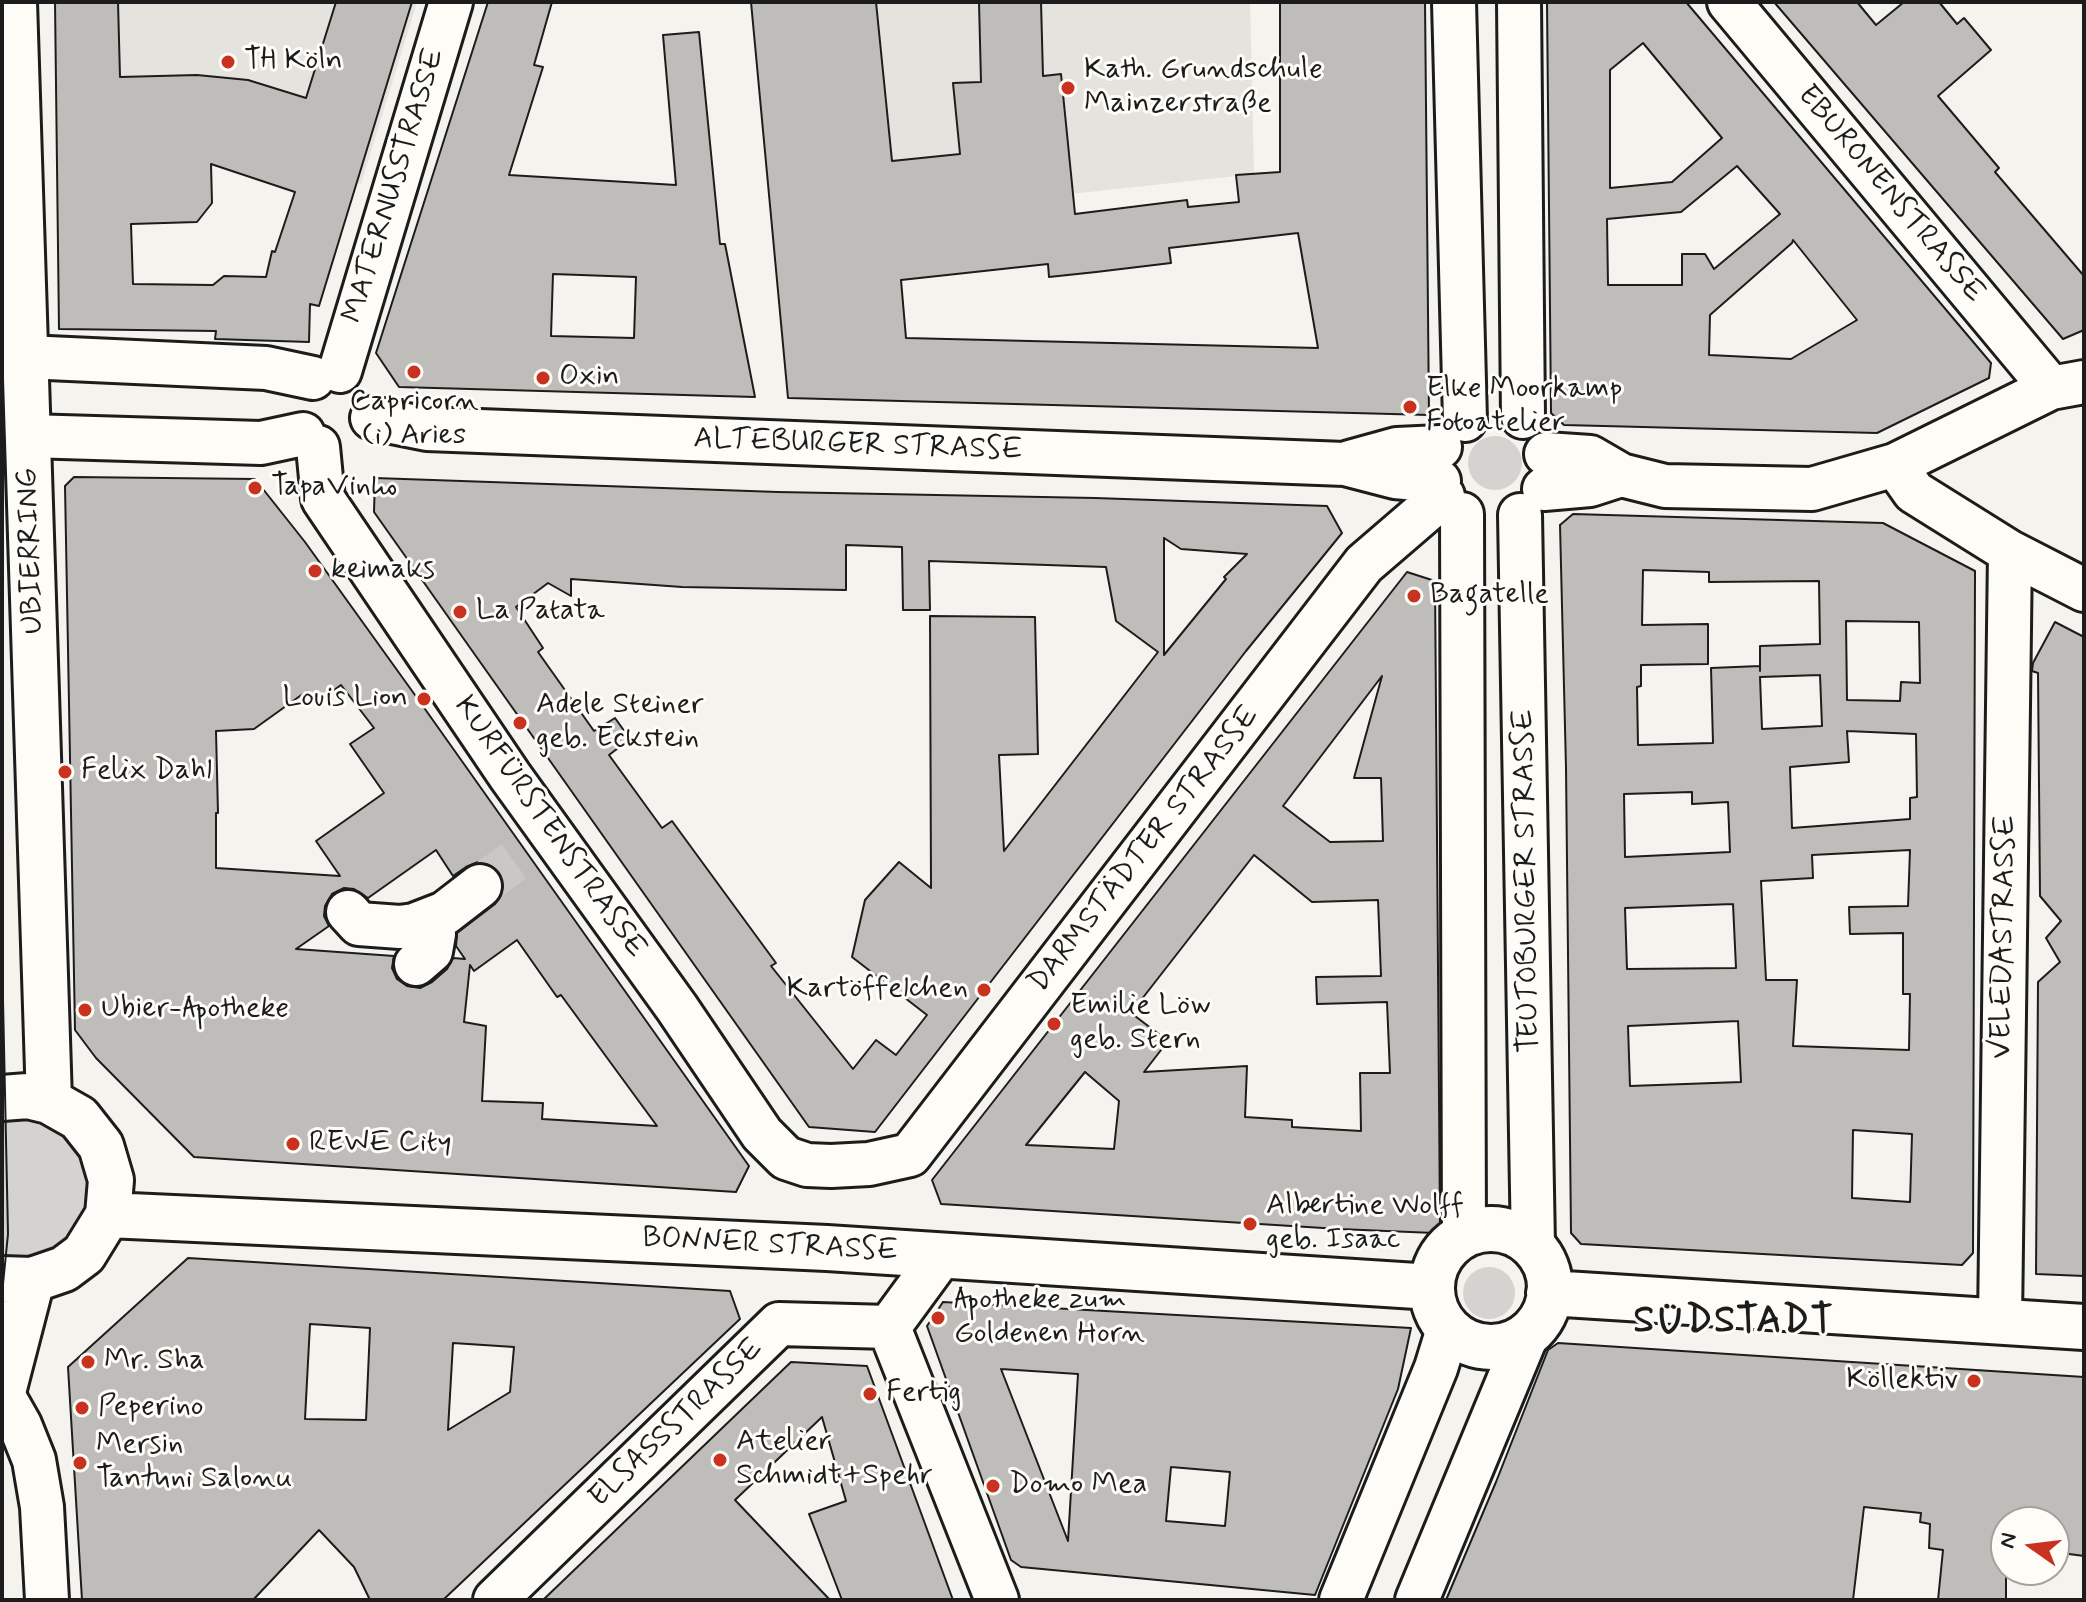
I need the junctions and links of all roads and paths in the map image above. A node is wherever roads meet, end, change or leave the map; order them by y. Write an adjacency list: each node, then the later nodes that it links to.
1 (14, 2): 6 (main road, UBIERRING)
2 (451, 2): 7 (street, MATERNUSSTRASSE)
3 (1454, 2): 14 (street, TEUTOBURGER STRASSE)
4 (1519, 2): 9 (street)
5 (1729, 2): 8 (street, EBURONENSTRASSE)
6 (26, 357): 7 (street); 11 (main road, UBIERRING)
7 (326, 374): 10 (street); 12 (street)
8 (2068, 385): 13 (street, ALTEBURGER STRASSE)
9 (1523, 417): 14 (street, ALTEBURGER STRASSE); 15 (street)
10 (372, 418): 12 (street); 14 (street, ALTEBURGER STRASSE)
11 (28, 436): 12 (street); 23 (main road, UBIERRING)
12 (310, 440): 24 (street, KURFÜRSTENSTRASSE)
13 (1895, 465): 15 (street, ALTEBURGER STRASSE); 16 (street)
14 (1450, 472): 15 (street, ALTEBURGER STRASSE); 24 (street, DARMSTÄDTER STRASSE); 26 (street, TEUTOBURGER STRASSE)
15 (1537, 486): 27 (street, TEUTOBURGER STRASSE)
16 (2010, 552): 17 (street); 32 (street, VELEDASTRASSE)
17 (2084, 590)
18 (480, 886): 19 (street)
19 (348, 912)
20 (431, 924): 21 (street)
21 (416, 964)
22 (2, 1098): 23 (main road)
23 (49, 1101): 25 (main road)
24 (831, 1166)
25 (108, 1215): 28 (main road, BONNER STRASSE); 29 (main road)
26 (1464, 1235): 27 (main road); 30 (main road)
27 (1533, 1246): 31 (main road)
28 (941, 1256): 30 (main road, BONNER STRASSE); 33 (street)
29 (17, 1280): 37 (main road)
30 (1432, 1287): 35 (main road)
31 (1549, 1293): 32 (main road); 36 (main road)
32 (2000, 1321): 34 (main road)
33 (889, 1327): 41 (street, ELSASSSTRASSE); 42 (street)
34 (2084, 1327)
35 (1448, 1329): 36 (main road); 43 (street)
36 (1527, 1335): 44 (street)
37 (3, 1396): 39 (street)
38 (2, 1483): 39 (street)
39 (42, 1507): 40 (street)
40 (47, 1600)
41 (495, 1600)
42 (997, 1600)
43 (1341, 1600)
44 (1417, 1600)

